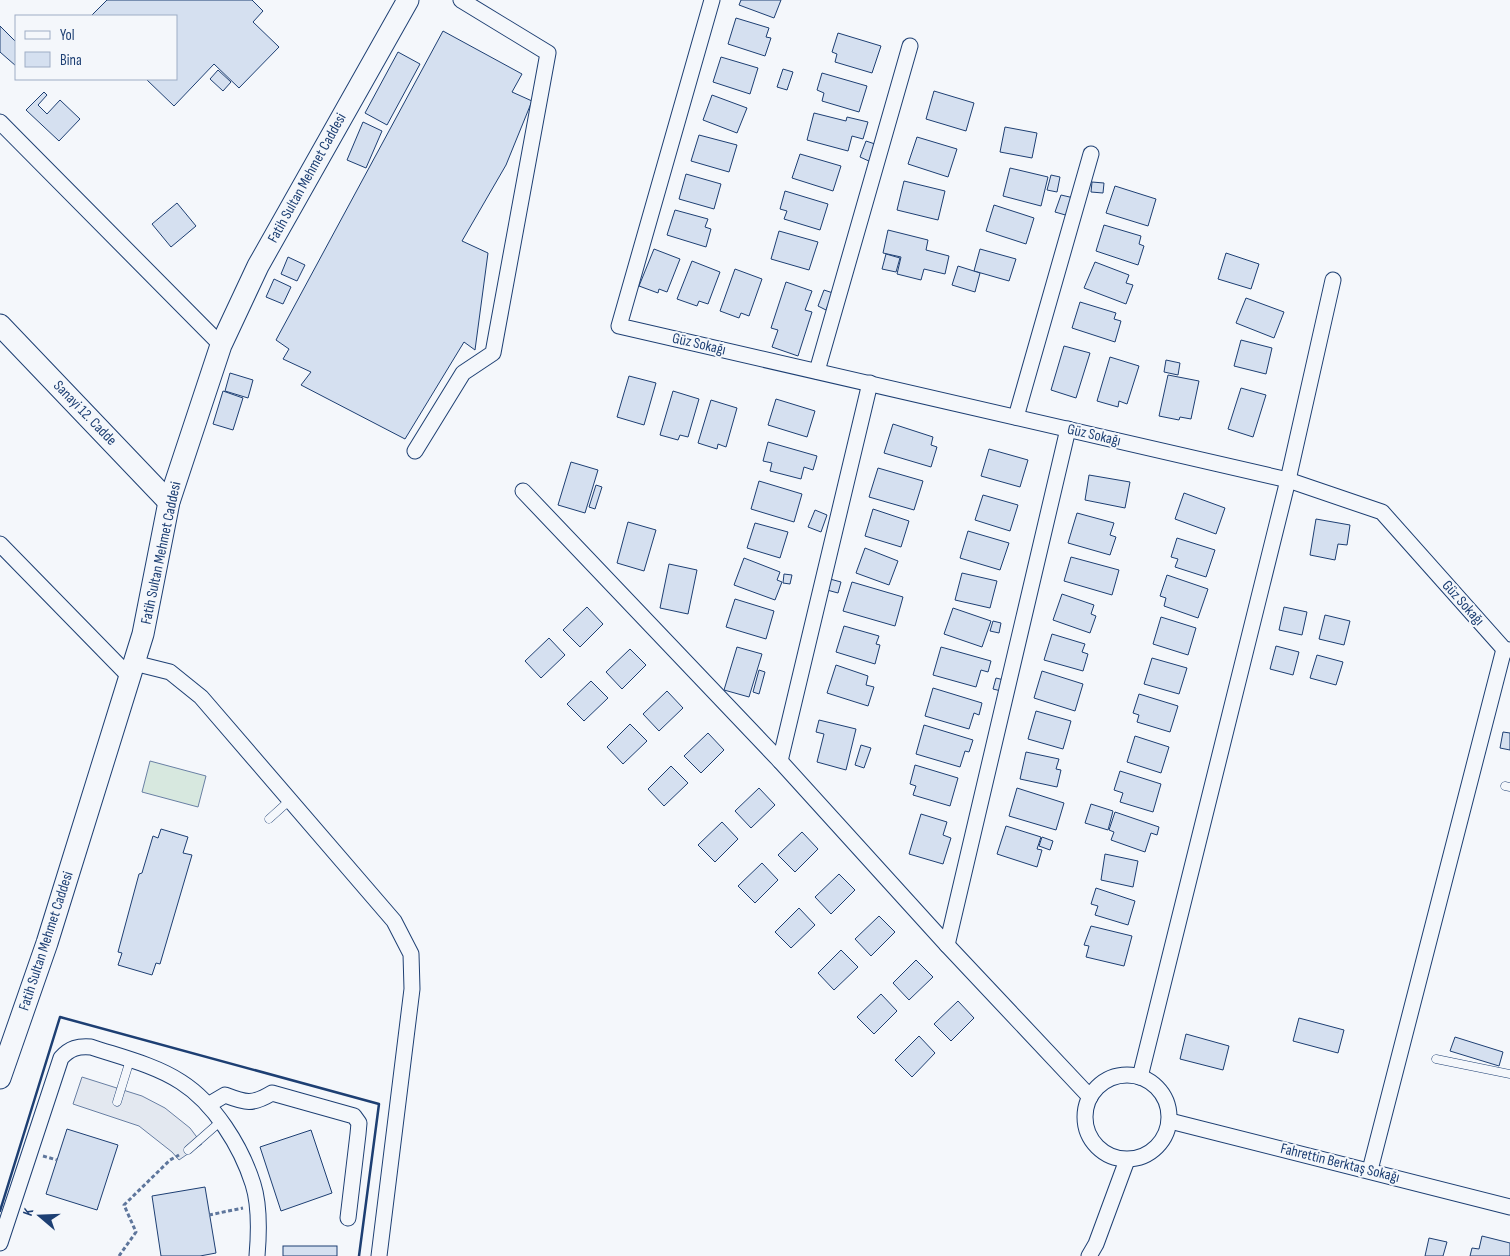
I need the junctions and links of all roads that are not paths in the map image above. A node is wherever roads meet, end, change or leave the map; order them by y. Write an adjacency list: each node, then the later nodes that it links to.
1 (408, 0): 9 (main road, Fatih Sultan Mehmet Caddesi)
2 (460, 0): 14 (street)
3 (712, 0): 10 (street, Güz Sokağı)
4 (910, 46): 10 (street)
5 (0, 122): 9 (street)
6 (1091, 154): 12 (street)
7 (1333, 280): 15 (street)
8 (0, 325): 17 (main road, Sanayi 12. Cadde)
9 (221, 345): 17 (main road, Fatih Sultan Mehmet Caddesi)
10 (817, 371): 11 (street, Güz Sokağı)
11 (870, 383): 12 (street, Güz Sokağı); 21 (street)
12 (1016, 417): 13 (street, Güz Sokağı)
13 (1068, 429): 15 (street, Güz Sokağı); 24 (street)
14 (415, 451)
15 (1288, 480): 19 (street, Güz Sokağı); 28 (street)
16 (523, 491): 21 (street)
17 (169, 502): 20 (main road, Fatih Sultan Mehmet Caddesi)
18 (0, 544): 20 (street)
19 (1507, 650): 37 (street)
20 (132, 670): 22 (street); 29 (main road, Fatih Sultan Mehmet Caddesi)
21 (780, 760): 24 (street)
22 (290, 800): 23 (lane); 42 (street)
23 (269, 819)
24 (947, 945): 30 (street)
25 (1436, 1059): 27 (lane)
26 (130, 1060): 31 (lane); 32 (street); 40 (street)
27 (1510, 1074)
28 (1140, 1077): 30 (street); 33 (street)
29 (0, 1078)
30 (1090, 1097): 36 (street)
31 (117, 1102)
32 (208, 1105): 34 (street); 39 (street)
33 (1170, 1121): 36 (street); 37 (street, Fahrettin Berktaş Sokağı)
34 (221, 1122): 35 (lane); 41 (street)
35 (188, 1150)
36 (1127, 1160): 43 (street)
37 (1370, 1170): 38 (street, Fahrettin Berktaş Sokağı)
38 (1510, 1207)
39 (348, 1218)
40 (0, 1243)
41 (257, 1256)
42 (379, 1256)
43 (1089, 1256)

